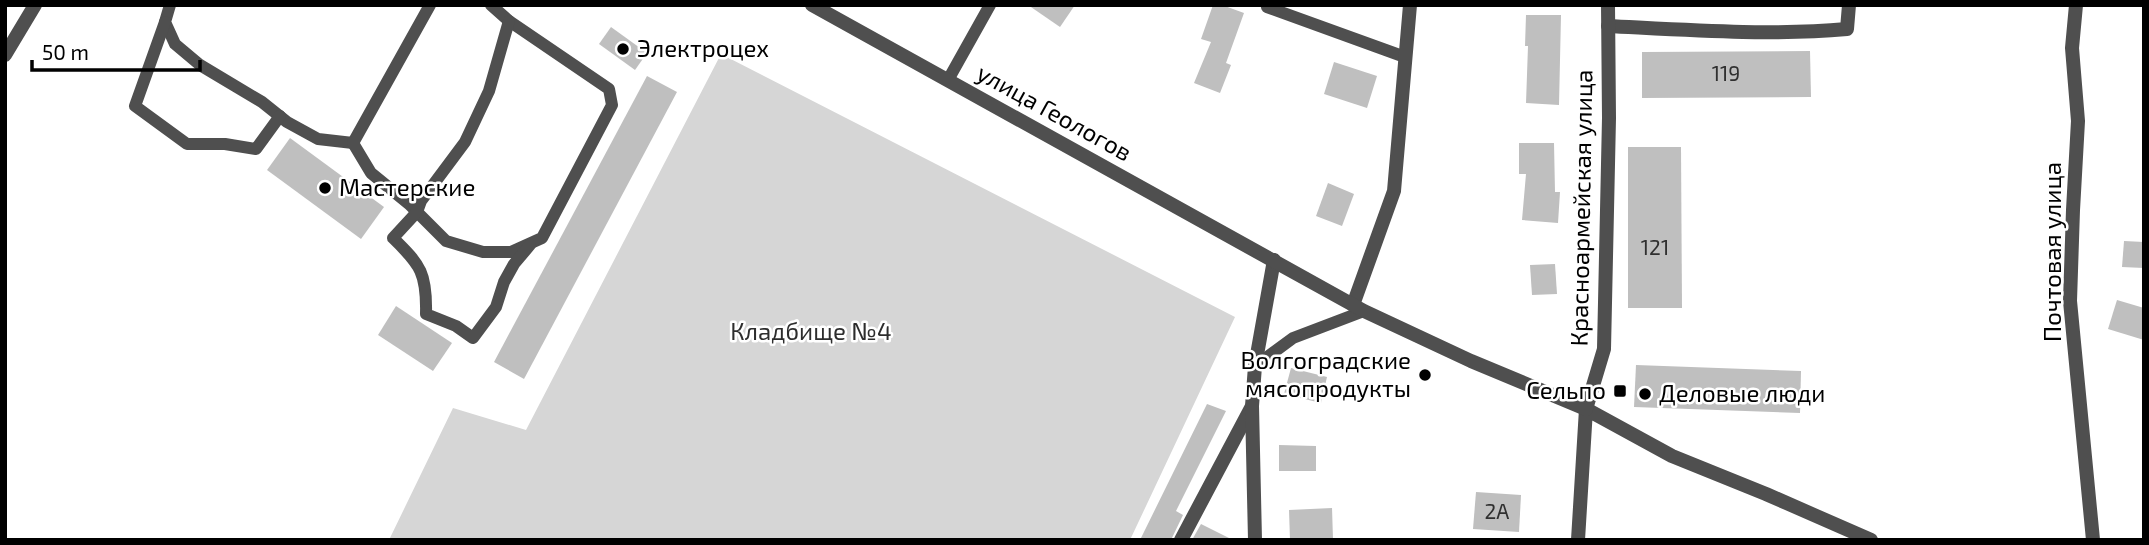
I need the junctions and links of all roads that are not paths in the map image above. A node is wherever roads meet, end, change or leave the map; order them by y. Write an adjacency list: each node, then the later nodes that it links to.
1 (35, 5): 15 (street)
2 (170, 5): 13 (lane)
3 (430, 5): 19 (lane)
4 (491, 5): 12 (lane)
5 (812, 5): 17 (street, улица Геологов)
6 (990, 5): 17 (lane)
7 (1410, 5): 16 (street)
8 (1608, 5): 14 (street, Красноармейская улица)
9 (1849, 5): 14 (street)
10 (2076, 5): 31 (street, Почтовая улица)
11 (1267, 7): 16 (lane)
12 (509, 21): 20 (lane); 21 (lane)
13 (165, 22): 18 (lane); 18 (lane)
14 (1608, 26): 26 (street, Красноармейская улица)
15 (5, 55)
16 (1405, 57): 23 (street)
17 (948, 80): 22 (street, улица Геологов)
18 (280, 116): 19 (lane)
19 (353, 143): 20 (lane)
20 (417, 212): 21 (lane); 21 (lane)
21 (531, 243)
22 (1274, 260): 23 (street, улица Геологов); 24 (street)
23 (1358, 308): 24 (lane); 26 (street, улица Геологов)
24 (1255, 366): 25 (street)
25 (1252, 406): 28 (street); 29 (street)
26 (1586, 409): 27 (street, улица Геологов); 30 (street, Красноармейская улица)
27 (1862, 538)
28 (1181, 540)
29 (1255, 540)
30 (1578, 540)
31 (2093, 540)

